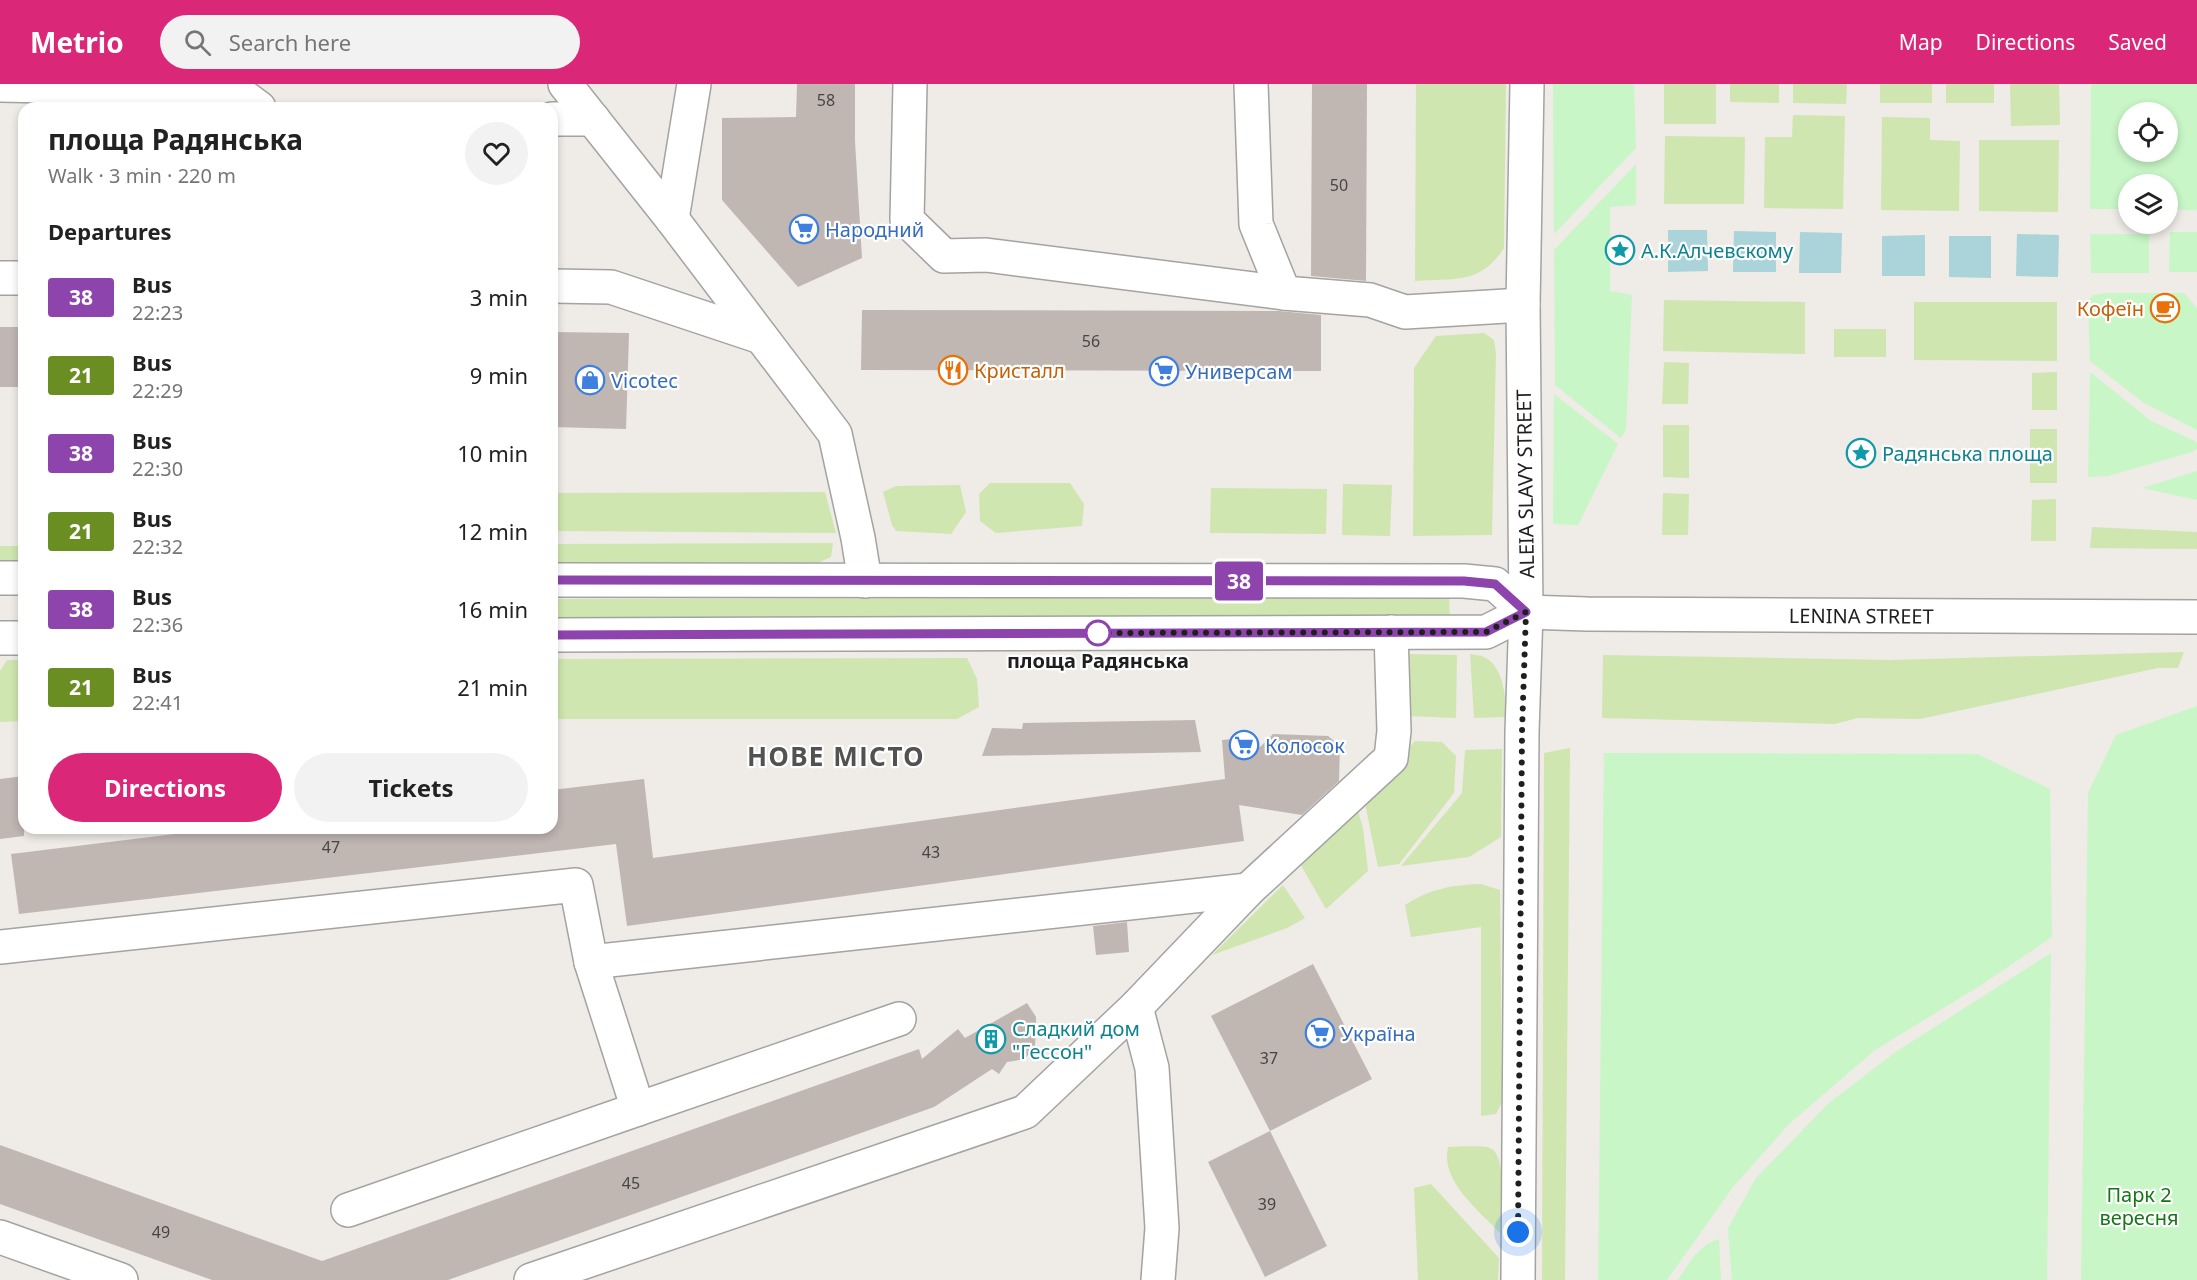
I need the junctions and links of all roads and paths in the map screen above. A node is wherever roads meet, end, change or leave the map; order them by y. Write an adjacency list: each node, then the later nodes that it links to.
1 (565, 84): 9 (street)
2 (694, 84): 10 (street)
3 (910, 84): 14 (street)
4 (1251, 84): 14 (street)
5 (1527, 84): 15 (street, ALEIA SLAVY STREET)
6 (0, 85): 7 (street)
7 (251, 102)
8 (558, 119): 9 (street)
9 (593, 119): 10 (street)
10 (672, 219): 16 (street)
11 (0, 278): 12 (street)
12 (18, 278)
13 (558, 286): 16 (street)
14 (1284, 293): 15 (street)
15 (1523, 305): 21 (street, ALEIA SLAVY STREET)
16 (761, 337): 20 (street)
17 (0, 578): 18 (street)
18 (18, 578)
19 (558, 580): 20 (street)
20 (865, 581): 21 (street)
21 (1526, 612): 22 (street, LENINA STREET); 23 (street, LENINA STREET); 38 (street, ALEIA SLAVY STREET)
22 (2197, 617)
23 (1391, 632): 24 (street, LENINA STREET); 27 (street)
24 (558, 635)
25 (0, 638): 26 (street)
26 (18, 638)
27 (1248, 890): 29 (street); 30 (street)
28 (0, 946): 29 (street)
29 (591, 962): 32 (street)
30 (1136, 1007): 36 (street); 37 (street)
31 (899, 1019): 32 (street)
32 (638, 1109): 33 (street)
33 (348, 1210)
34 (0, 1238): 35 (street)
35 (121, 1280)
36 (531, 1280)
37 (1158, 1280)
38 (1518, 1280)

